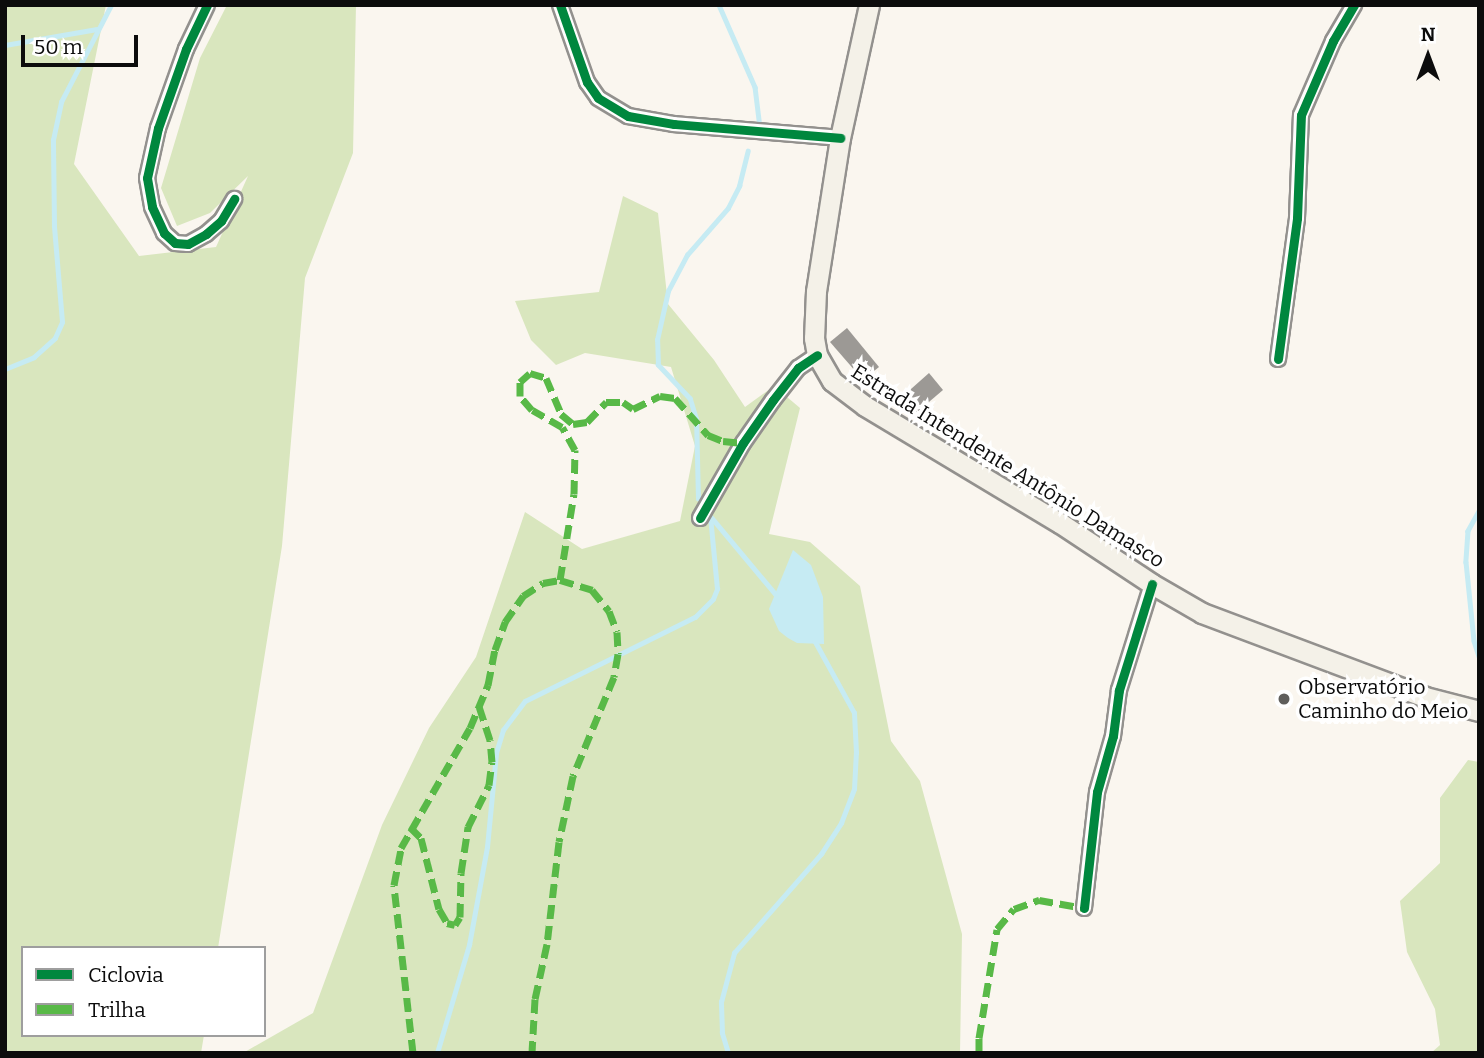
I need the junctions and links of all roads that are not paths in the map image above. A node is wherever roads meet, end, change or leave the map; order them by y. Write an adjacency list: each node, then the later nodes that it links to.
1 (207, 5): 6 (street)
2 (560, 5): 5 (street)
3 (869, 5): 5 (main road, Estrada Intendente Antônio Damasco)
4 (1354, 5): 8 (street)
5 (840, 138): 7 (main road, Estrada Intendente Antônio Damasco)
6 (234, 199)
7 (817, 355): 9 (street); 10 (main road, Estrada Intendente Antônio Damasco)
8 (1278, 359)
9 (700, 518)
10 (1152, 584): 11 (main road, Estrada Intendente Antônio Damasco); 12 (street)
11 (1479, 711)
12 (1084, 908)

